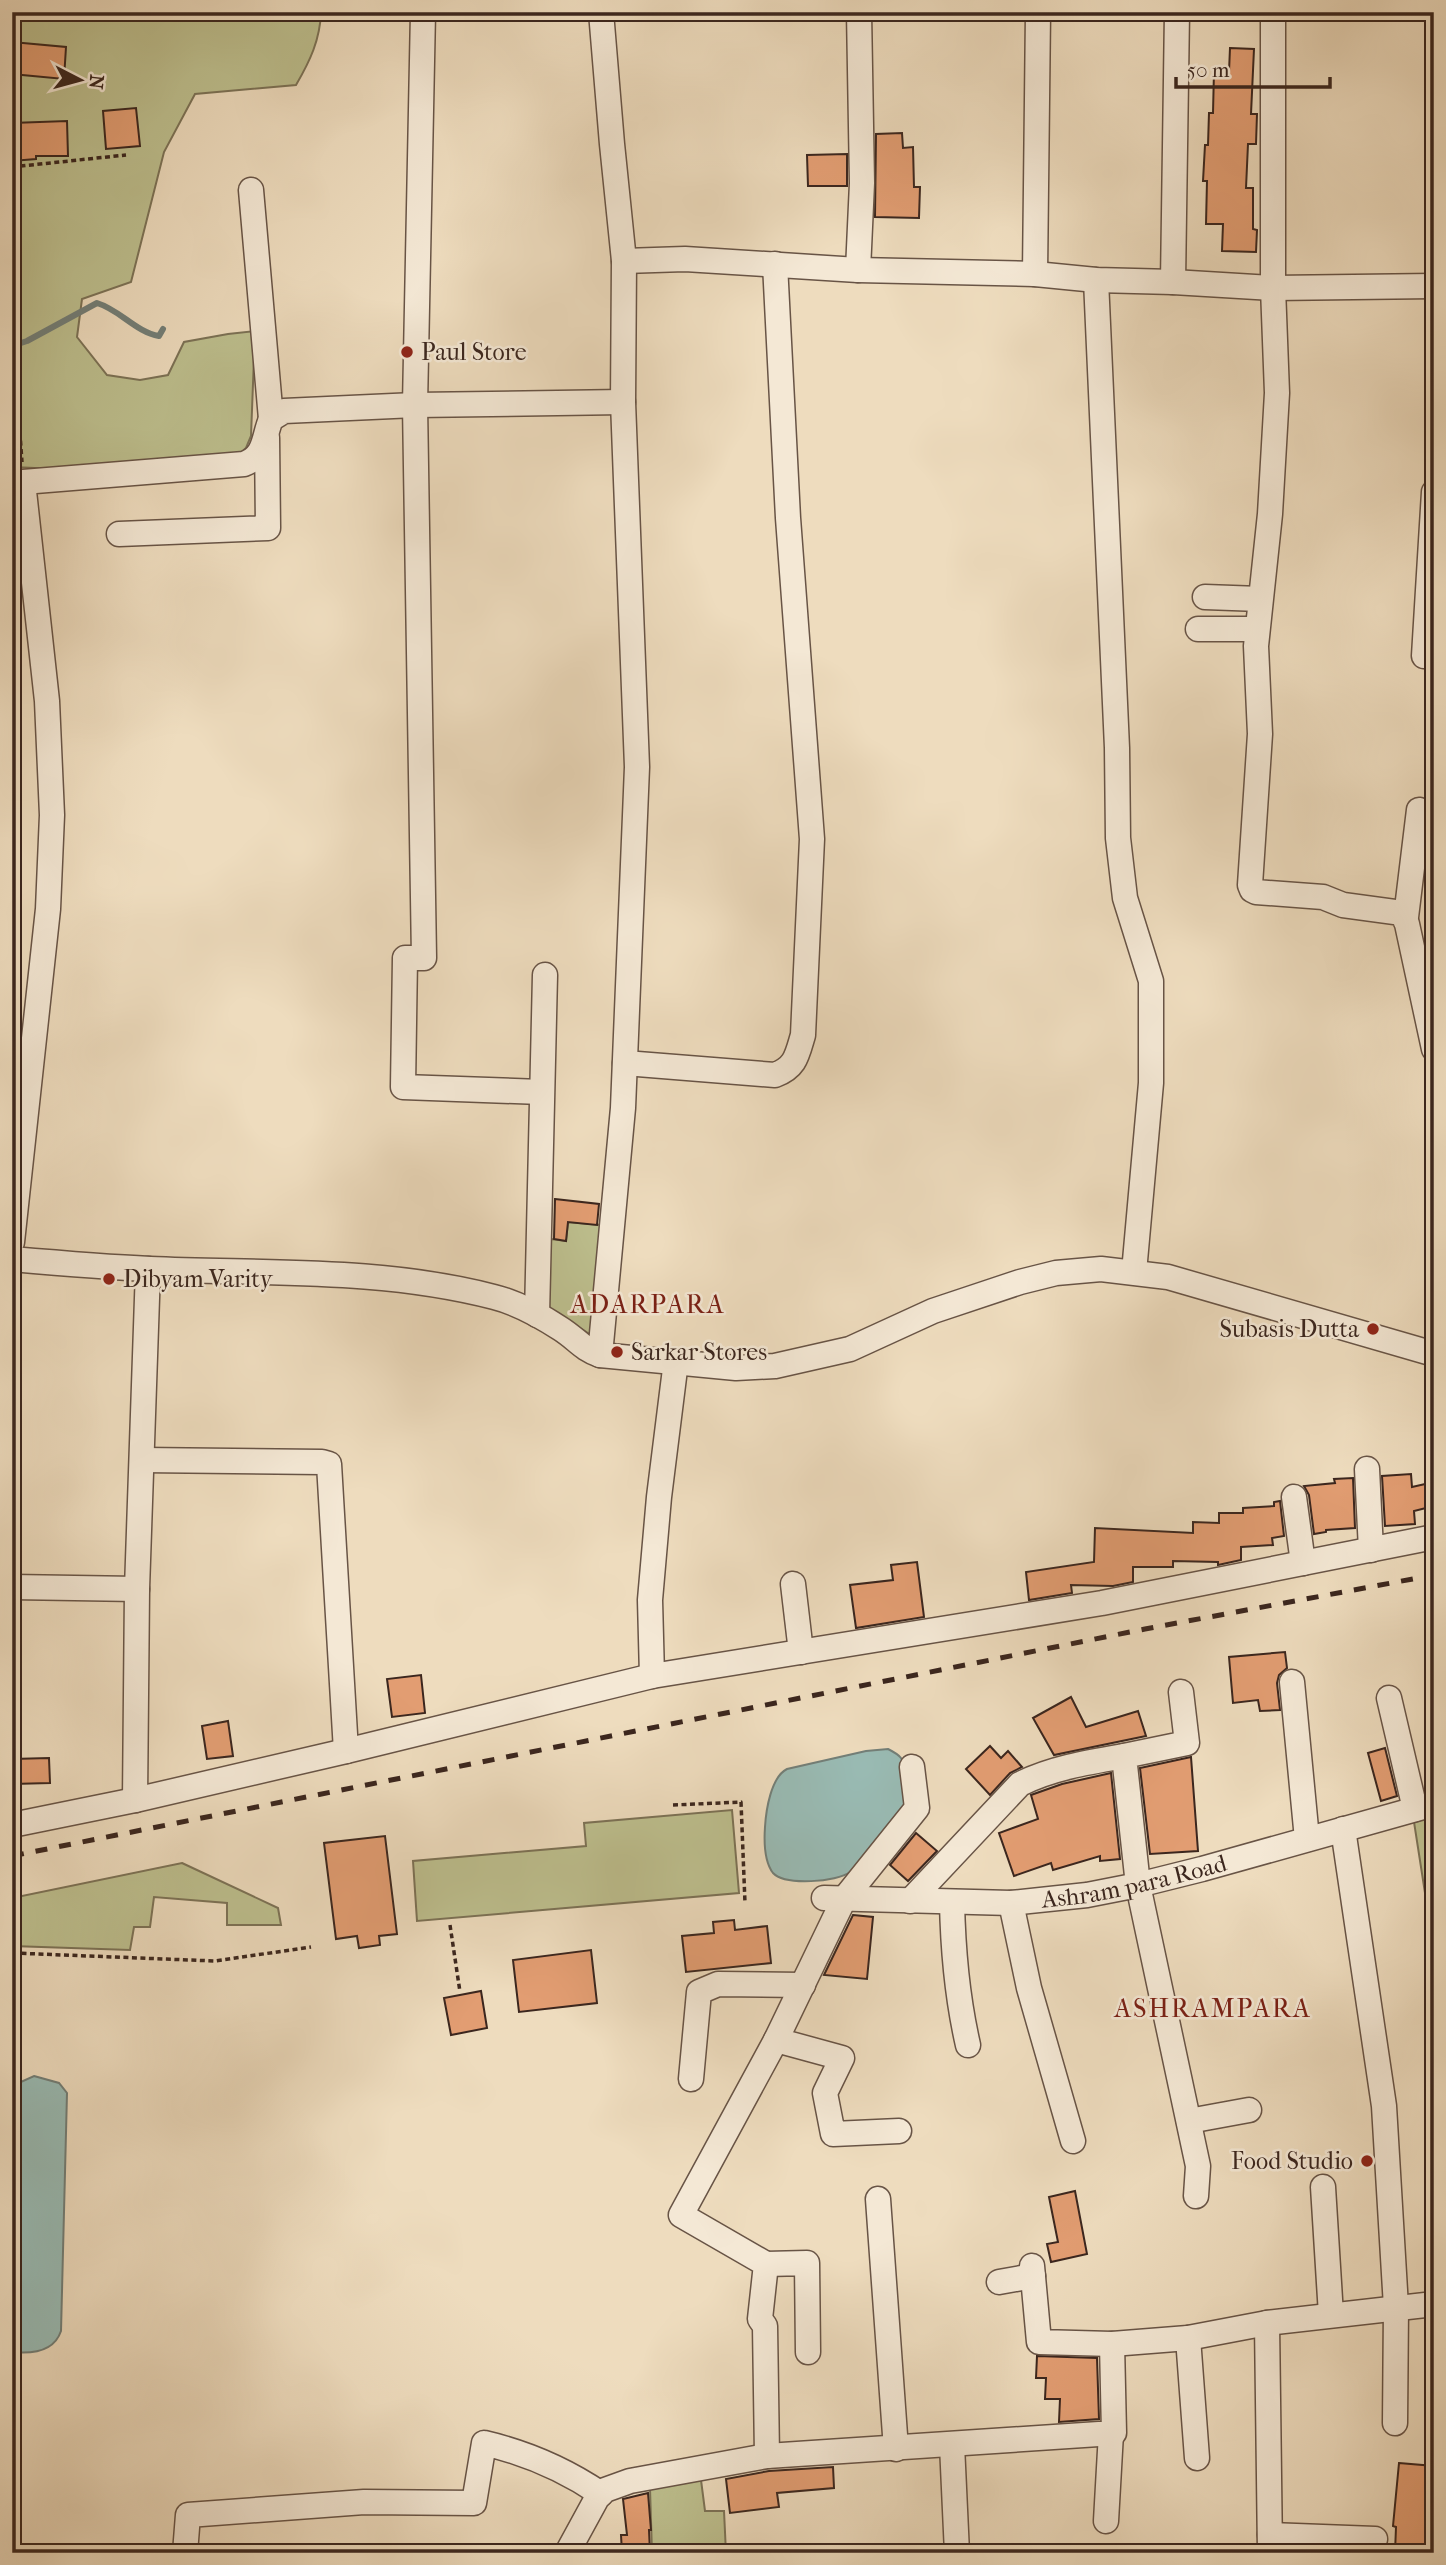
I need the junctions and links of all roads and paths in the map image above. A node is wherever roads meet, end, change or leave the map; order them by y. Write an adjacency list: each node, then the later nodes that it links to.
1 (423, 12): 21 (street)
2 (601, 12): 10 (street)
3 (859, 12): 12 (street)
4 (1038, 12): 13 (street)
5 (1177, 12): 15 (street)
6 (1273, 12): 17 (street)
7 (126, 155): 8 (path)
8 (12, 167)
9 (251, 190): 22 (street)
10 (624, 261): 11 (street); 20 (street)
11 (775, 264): 12 (street); 36 (street)
12 (858, 270): 13 (street)
13 (1035, 274): 14 (street)
14 (1096, 280): 15 (street); 41 (street)
15 (1173, 282): 17 (street)
16 (1434, 286): 17 (street)
17 (1273, 289): 27 (street)
18 (12, 322): 19 (path)
19 (13, 336): 23 (path)
20 (623, 402): 21 (street); 36 (street)
21 (415, 405): 22 (street); 37 (street)
22 (269, 425): 23 (street); 25 (street)
23 (23, 482): 38 (street)
24 (1434, 492): 30 (street)
25 (119, 534)
26 (1205, 597): 27 (street)
27 (1260, 599): 29 (street)
28 (1198, 629): 29 (street)
29 (1257, 629): 32 (street)
30 (1424, 656)
31 (1419, 810): 32 (street)
32 (1406, 918): 34 (street)
33 (545, 975): 37 (street)
34 (1427, 983): 35 (street)
35 (1434, 1049)
36 (625, 1063): 44 (street)
37 (541, 1092): 42 (street)
38 (12, 1242)
39 (12, 1259): 40 (street)
40 (148, 1269): 42 (street); 46 (street)
41 (1134, 1272): 43 (street); 45 (street)
42 (537, 1315): 44 (street)
43 (1434, 1354)
44 (600, 1355): 45 (street)
45 (676, 1361): 56 (street)
46 (142, 1460): 54 (street); 60 (street)
47 (1367, 1469): 50 (street)
48 (1294, 1497): 51 (street)
49 (1434, 1537): 50 (street)
50 (1371, 1550): 51 (street)
51 (1303, 1563): 55 (street)
52 (793, 1584): 55 (street)
53 (12, 1587): 54 (street)
54 (136, 1589): 63 (street)
55 (801, 1651): 56 (street)
56 (652, 1675): 60 (street)
57 (1292, 1682): 68 (street)
58 (1181, 1692): 61 (street)
59 (1389, 1698): 65 (street)
60 (346, 1751): 63 (street)
61 (1124, 1756): 69 (street); 71 (street)
62 (912, 1767): 70 (street)
63 (135, 1800): 66 (street)
64 (673, 1805): 73 (path)
65 (1424, 1806): 67 (street, Ashram para Road)
66 (12, 1825)
67 (1343, 1829): 68 (street, Ashram para Road); 93 (street)
68 (1307, 1839): 69 (street, Ashram para Road)
69 (1138, 1885): 74 (street, Ashram para Road); 84 (street)
70 (834, 1899): 71 (street, Ashram para Road); 78 (street)
71 (909, 1900): 72 (street, Ashram para Road)
72 (952, 1902): 74 (street, Ashram para Road); 81 (street)
73 (745, 1903)
74 (1011, 1903): 86 (street)
75 (450, 1925): 79 (path)
76 (311, 1947): 77 (path)
77 (13, 1953)
78 (803, 1985): 80 (street); 82 (street)
79 (460, 1992)
80 (776, 2040): 85 (street); 90 (street)
81 (968, 2045)
82 (691, 2078)
83 (1249, 2110): 84 (street)
84 (1189, 2121): 88 (street)
85 (899, 2131)
86 (1073, 2141)
87 (1323, 2187): 94 (street)
88 (1196, 2196)
89 (878, 2199): 102 (street)
90 (766, 2264): 98 (street); 103 (street)
91 (999, 2282): 97 (street)
92 (1434, 2304): 93 (street)
93 (1396, 2308): 94 (street); 99 (street)
94 (1331, 2315): 95 (street)
95 (1267, 2323): 96 (street); 108 (street)
96 (1188, 2338): 97 (street); 104 (street)
97 (1112, 2344): 100 (street)
98 (808, 2352)
99 (1395, 2423)
100 (1111, 2433): 101 (street); 106 (street)
101 (952, 2445): 102 (street); 111 (street)
102 (896, 2449): 103 (street)
103 (767, 2456): 105 (street)
104 (1197, 2458)
105 (601, 2494): 109 (street); 110 (street)
106 (1106, 2521)
107 (1375, 2539): 108 (street)
108 (1270, 2544)
109 (185, 2553)
110 (567, 2553)
111 (957, 2553)

